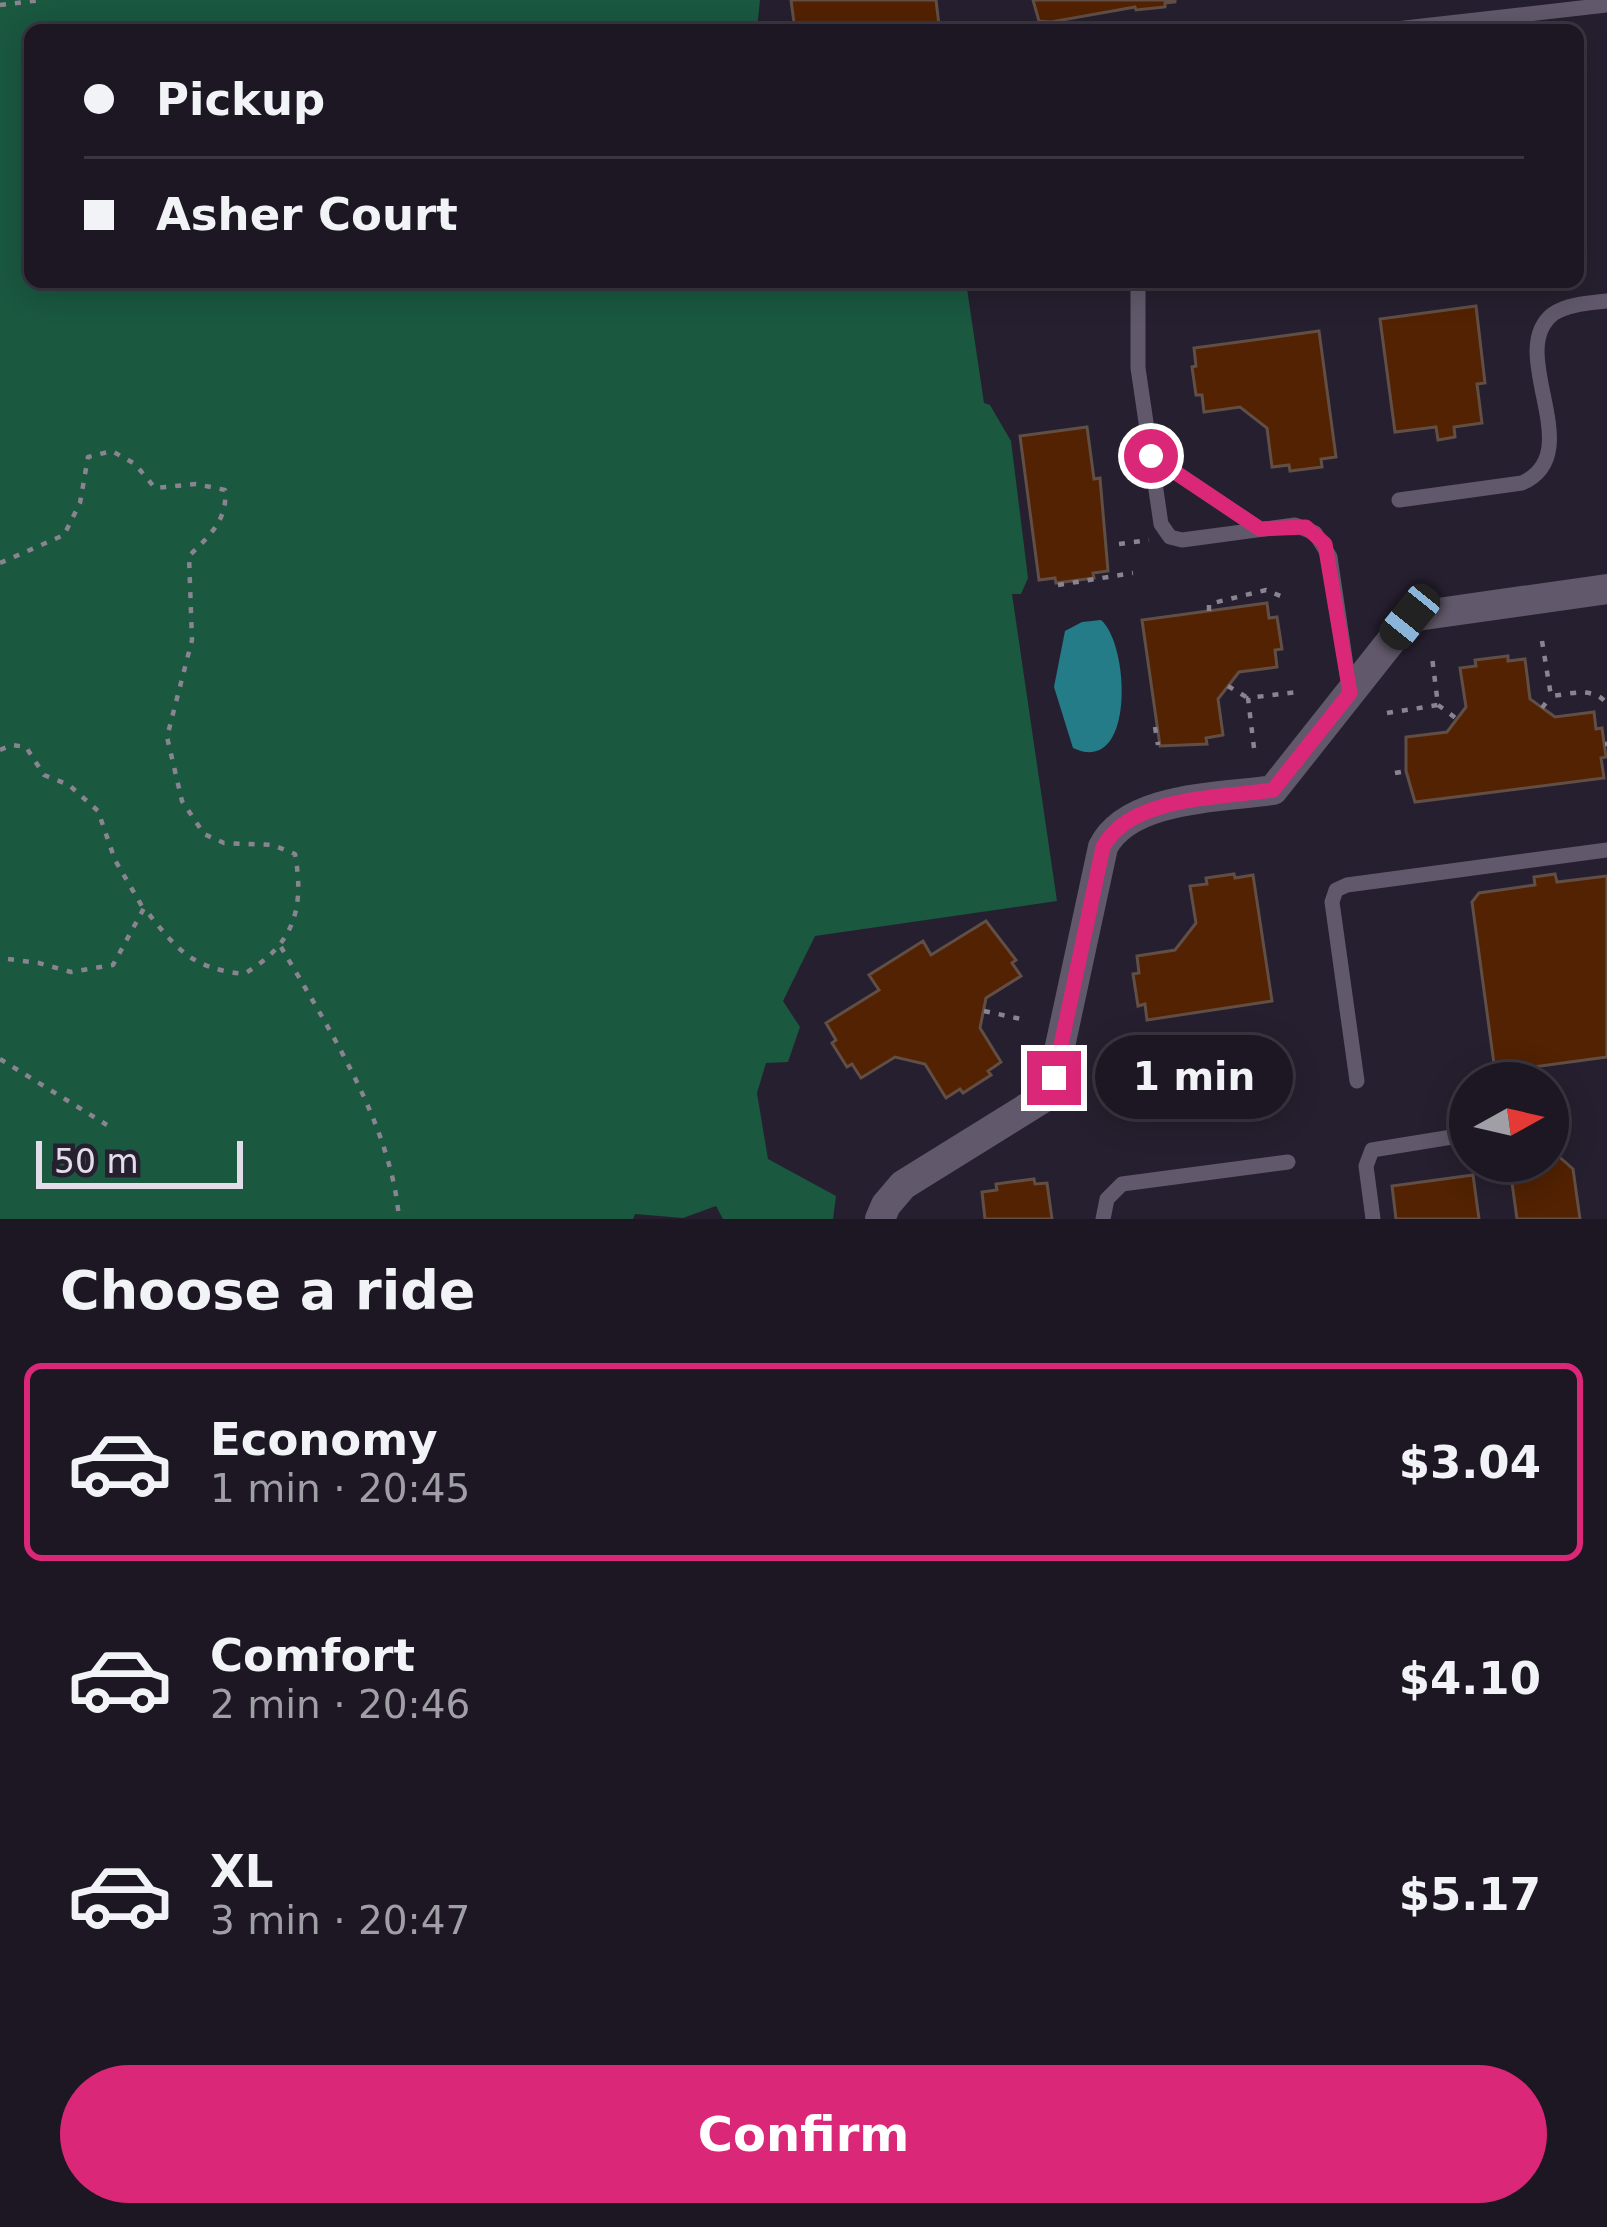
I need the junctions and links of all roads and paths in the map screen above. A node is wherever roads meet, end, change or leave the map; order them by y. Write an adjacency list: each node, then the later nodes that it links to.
1 (41, 0): 2 (path)
2 (0, 5)
3 (1607, 5): 4 (lane)
4 (1440, 24)
5 (1138, 288): 7 (lane)
6 (1607, 301): 8 (lane)
7 (1151, 456): 9 (lane); 9 (lane)
8 (1399, 500)
9 (1260, 529): 20 (lane)
10 (0, 563): 36 (path)
11 (1133, 573): 12 (path)
12 (1058, 585)
13 (1607, 589): 20 (street)
14 (1288, 599): 15 (path)
15 (1210, 610)
16 (1543, 641): 21 (path)
17 (1432, 657): 24 (path)
18 (1228, 686): 22 (path)
19 (1298, 692): 22 (path)
20 (1350, 693): 46 (street)
21 (1551, 696): 23 (path); 25 (path)
22 (1248, 698): 30 (path)
23 (1607, 704)
24 (1438, 705): 26 (path); 27 (path)
25 (1542, 708)
26 (1387, 712)
27 (1457, 719)
28 (1155, 727): 29 (path)
29 (1158, 745)
30 (1254, 748)
31 (0, 749): 35 (path)
32 (1406, 771): 33 (path)
33 (1395, 773)
34 (1607, 850): 41 (lane)
35 (143, 908): 36 (path); 37 (path)
36 (281, 947): 45 (path)
37 (0, 958)
38 (984, 1011): 39 (path)
39 (1021, 1019)
40 (0, 1059): 42 (path)
41 (1357, 1081)
42 (106, 1125)
43 (1449, 1137): 48 (lane)
44 (1288, 1162): 47 (lane)
45 (399, 1219)
46 (880, 1219)
47 (1103, 1219)
48 (1373, 1219)

